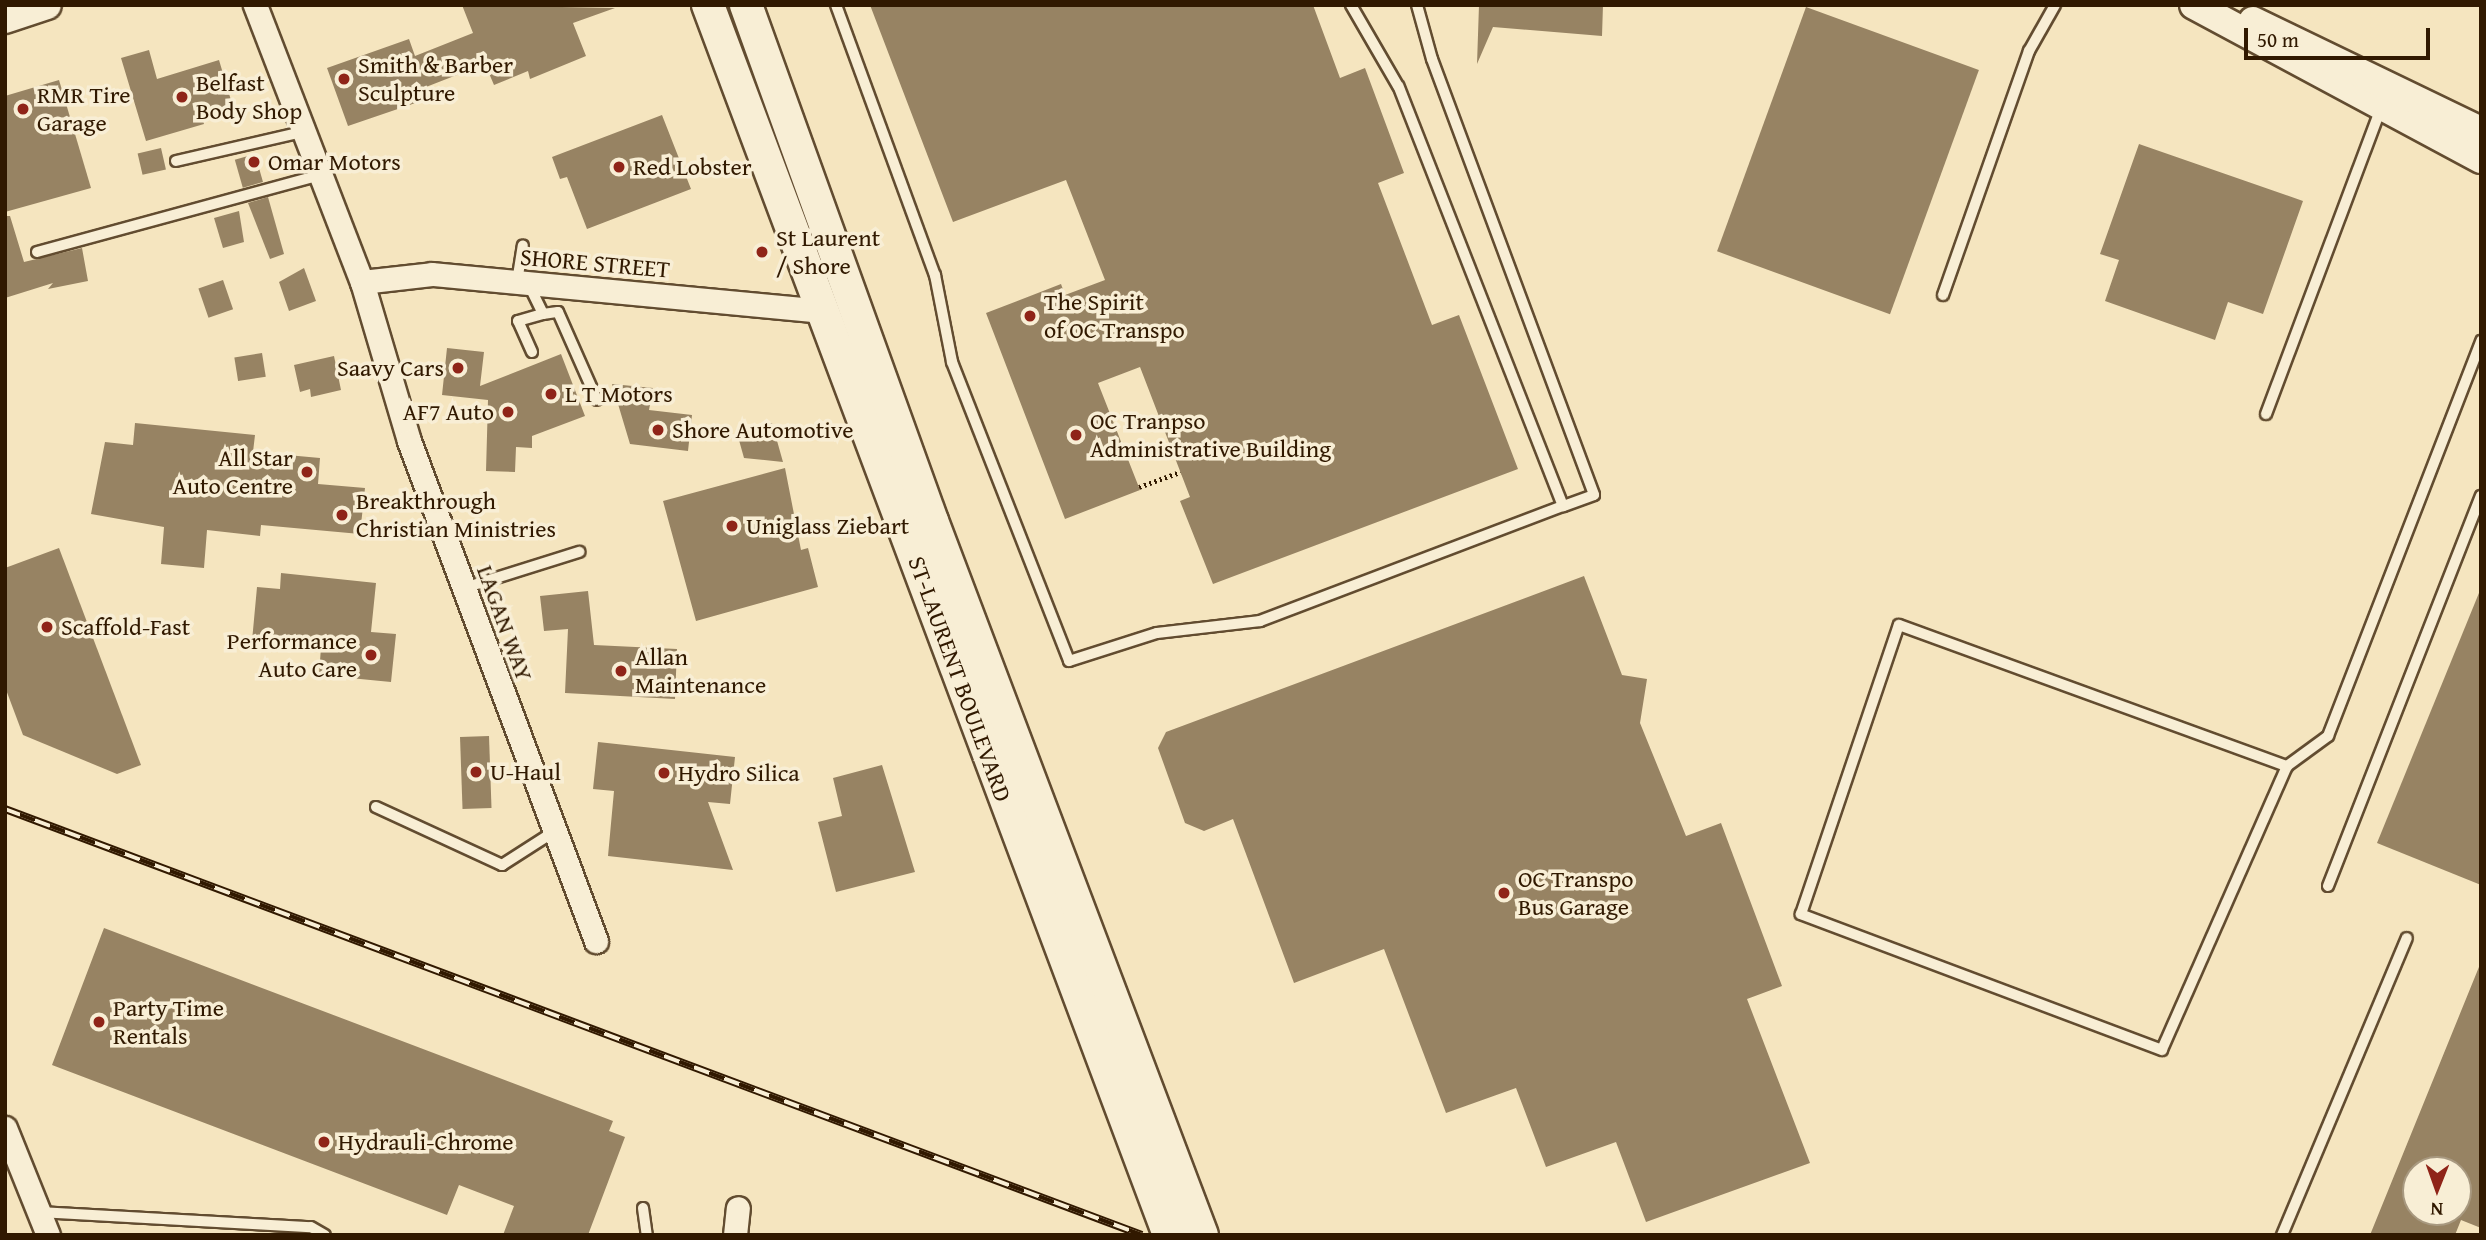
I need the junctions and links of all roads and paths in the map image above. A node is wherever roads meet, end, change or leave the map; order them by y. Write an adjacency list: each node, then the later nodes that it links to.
1 (47, 5): 11 (street)
2 (255, 5): 14 (street, LAGAN WAY)
3 (708, 5): 23 (main road, ST-LAURENT BOULEVARD)
4 (746, 5): 50 (main road, ST-LAURENT BOULEVARD)
5 (836, 5): 32 (lane)
6 (1351, 5): 32 (lane)
7 (1417, 5): 32 (lane)
8 (2055, 5): 22 (lane)
9 (2194, 5): 12 (street)
10 (2213, 5): 12 (street)
11 (5, 19)
12 (2385, 96): 13 (street); 15 (street); 28 (lane)
13 (2481, 131)
14 (303, 132): 16 (lane); 17 (street, LAGAN WAY)
15 (2481, 159)
16 (176, 161)
17 (320, 175): 19 (lane); 20 (street, LAGAN WAY)
18 (523, 245): 21 (lane)
19 (37, 252)
20 (362, 282): 21 (street, SHORE STREET); 34 (street, LAGAN WAY)
21 (522, 282): 23 (street, SHORE STREET); 24 (lane)
22 (1943, 295)
23 (822, 311): 49 (main road, ST-LAURENT BOULEVARD)
24 (543, 314): 26 (lane); 27 (lane)
25 (2481, 341): 35 (lane)
26 (532, 352)
27 (597, 400)
28 (2266, 414)
29 (1180, 472): 30 (path)
30 (1139, 487)
31 (2481, 496): 38 (lane)
32 (1563, 506)
33 (579, 552): 34 (lane)
34 (464, 588): 37 (street, LAGAN WAY)
35 (2287, 766): 35 (lane)
36 (376, 807): 37 (lane)
37 (555, 831): 40 (street, LAGAN WAY)
38 (2328, 886)
39 (2407, 938): 51 (lane)
40 (596, 941)
41 (5, 1128): 44 (street)
42 (643, 1208): 47 (lane)
43 (738, 1208): 48 (street)
44 (39, 1212): 45 (street); 46 (lane)
45 (48, 1235)
46 (325, 1235)
47 (648, 1235)
48 (735, 1235)
49 (1169, 1235)
50 (1202, 1235)
51 (2283, 1235)

